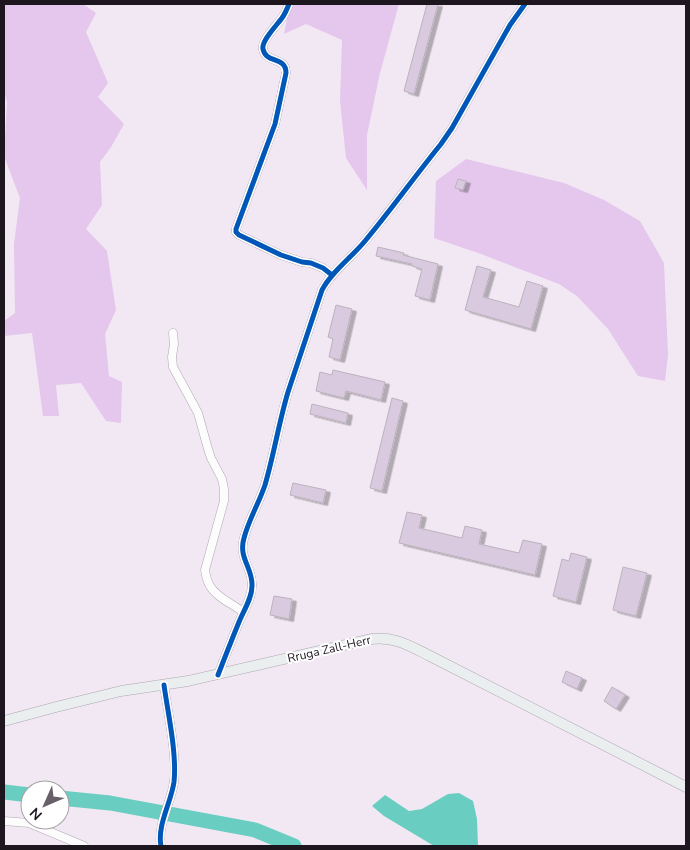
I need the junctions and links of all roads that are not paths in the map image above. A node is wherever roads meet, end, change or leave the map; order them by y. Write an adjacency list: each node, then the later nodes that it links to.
1 (289, 4): 3 (street)
2 (526, 4): 3 (street)
3 (332, 275): 5 (street)
4 (174, 333): 5 (street)
5 (243, 612): 6 (street)
6 (218, 675): 7 (main road, Rruga Zall-Herr); 9 (main road, Rruga Zall-Herr)
7 (164, 685): 8 (main road, Rruga Zall-Herr); 12 (street)
8 (4, 722)
9 (686, 787)
10 (4, 821): 11 (street)
11 (84, 846)
12 (161, 846)

